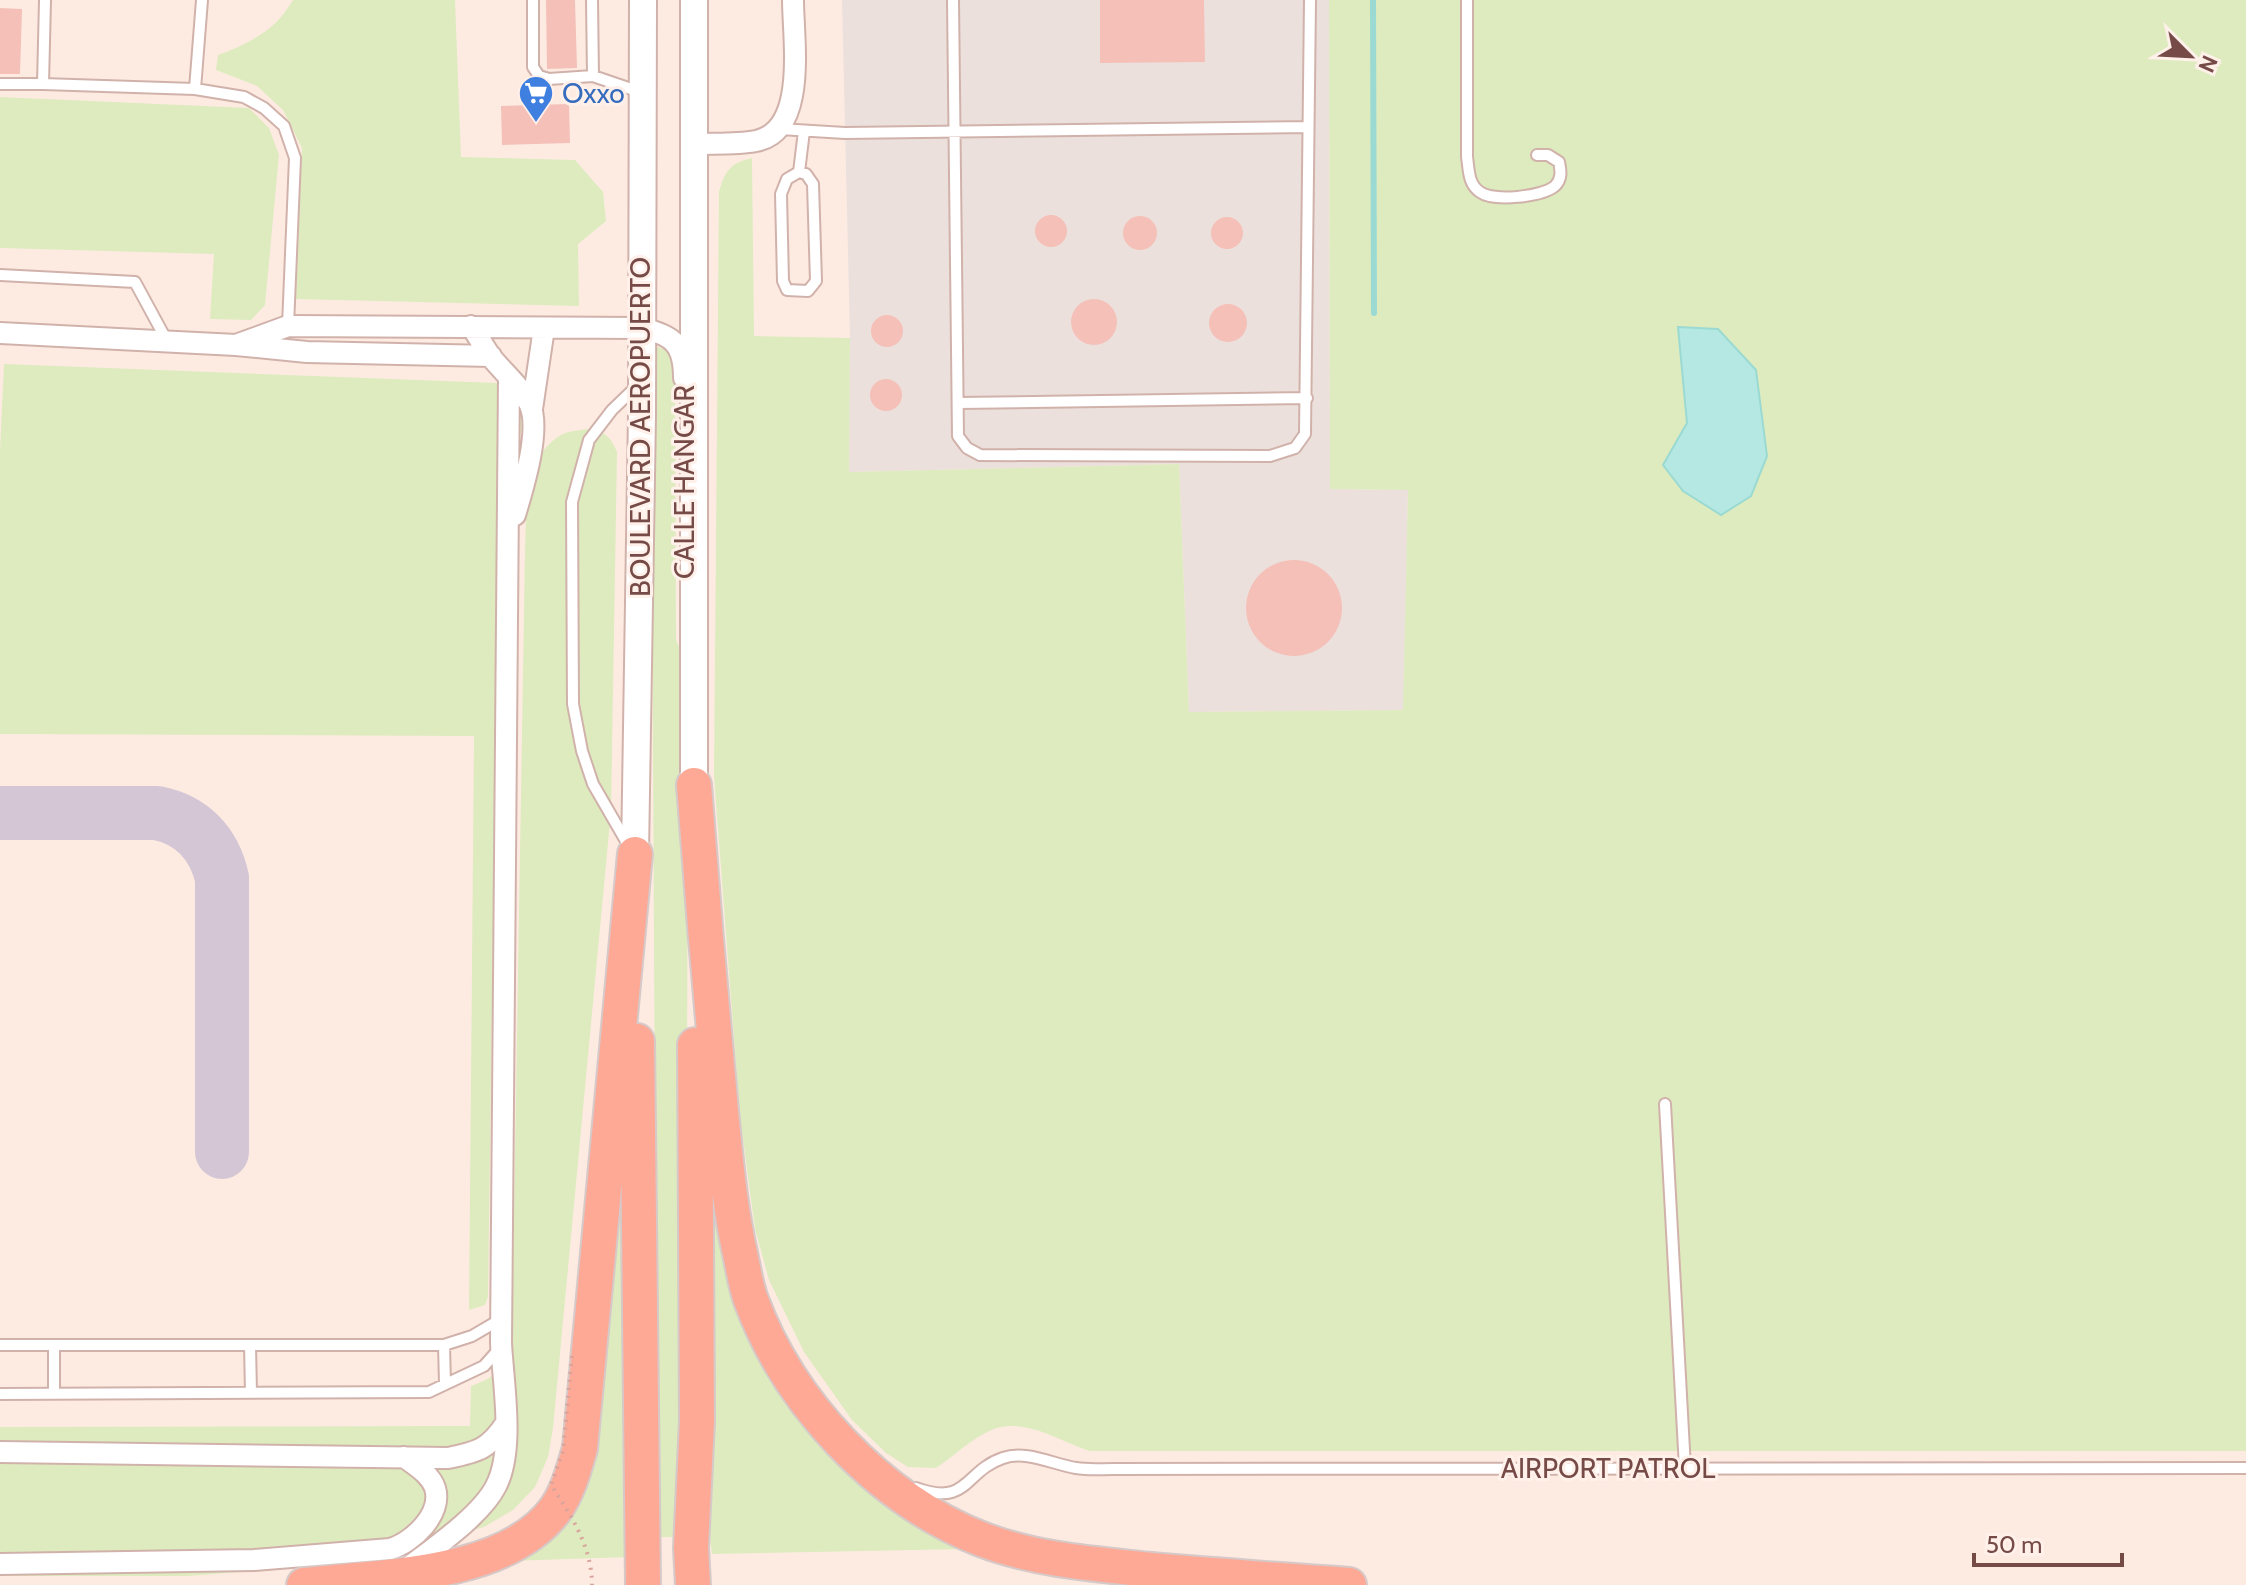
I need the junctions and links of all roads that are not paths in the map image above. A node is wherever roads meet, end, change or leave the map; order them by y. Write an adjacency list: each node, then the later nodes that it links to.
1 (45, 0): 13 (lane)
2 (202, 0): 14 (lane)
3 (533, 0): 11 (lane)
4 (592, 0): 11 (lane)
5 (643, 0): 15 (street, BOULEVARD AEROPUERTO)
6 (694, 0): 20 (street, BOULEVARD AEROPUERTO)
7 (793, 0): 17 (street)
8 (953, 0): 19 (lane)
9 (1310, 0): 16 (lane)
10 (1467, 0): 21 (lane)
11 (593, 76): 15 (lane)
12 (0, 84): 13 (lane)
13 (43, 84): 14 (lane)
14 (195, 89): 24 (lane)
15 (642, 92): 27 (street, BOULEVARD AEROPUERTO)
16 (1308, 127): 19 (lane); 34 (lane)
17 (780, 129): 18 (lane); 20 (street)
18 (804, 131): 19 (lane); 22 (lane)
19 (955, 132): 35 (lane)
20 (693, 144): 38 (street, BOULEVARD AEROPUERTO)
21 (1537, 155)
22 (799, 172): 22 (lane)
23 (0, 275): 29 (lane)
24 (288, 326): 25 (street); 30 (street)
25 (471, 326): 26 (street); 31 (street)
26 (544, 328): 27 (street); 36 (street)
27 (641, 328): 33 (street, BOULEVARD AEROPUERTO); 38 (street, CALLE HANGAR)
28 (0, 333): 29 (street)
29 (167, 341): 30 (street)
30 (236, 345): 31 (street)
31 (491, 356): 32 (street)
32 (509, 377): 36 (street); 37 (street)
33 (642, 381): 40 (street, BOULEVARD AEROPUERTO); 40 (lane)
34 (1307, 398): 35 (lane); 35 (lane)
35 (958, 403)
36 (532, 409): 37 (street)
37 (507, 537): 42 (street)
38 (692, 661): 39 (street, BOULEVARD AEROPUERTO)
39 (694, 785): 55 (highway); 62 (highway)
40 (635, 854): 59 (highway); 61 (highway)
41 (1665, 1104): 56 (lane)
42 (501, 1319): 43 (street); 47 (lane)
43 (501, 1343): 48 (lane); 52 (street)
44 (0, 1345): 45 (lane)
45 (54, 1345): 46 (lane); 51 (lane)
46 (250, 1345): 47 (lane); 49 (lane)
47 (444, 1345): 48 (lane)
48 (445, 1384): 49 (lane)
49 (251, 1393): 51 (lane)
50 (0, 1394): 51 (lane)
51 (54, 1394)
52 (506, 1423): 54 (street); 59 (street)
53 (0, 1452): 54 (street)
54 (404, 1457): 58 (street)
55 (854, 1457): 56 (lane, AIRPORT PATROL); 63 (highway)
56 (1685, 1468): 57 (lane, AIRPORT PATROL)
57 (2246, 1468)
58 (0, 1564)
59 (400, 1574): 60 (highway)
60 (304, 1585)
61 (643, 1585)
62 (693, 1585)
63 (1349, 1585)

